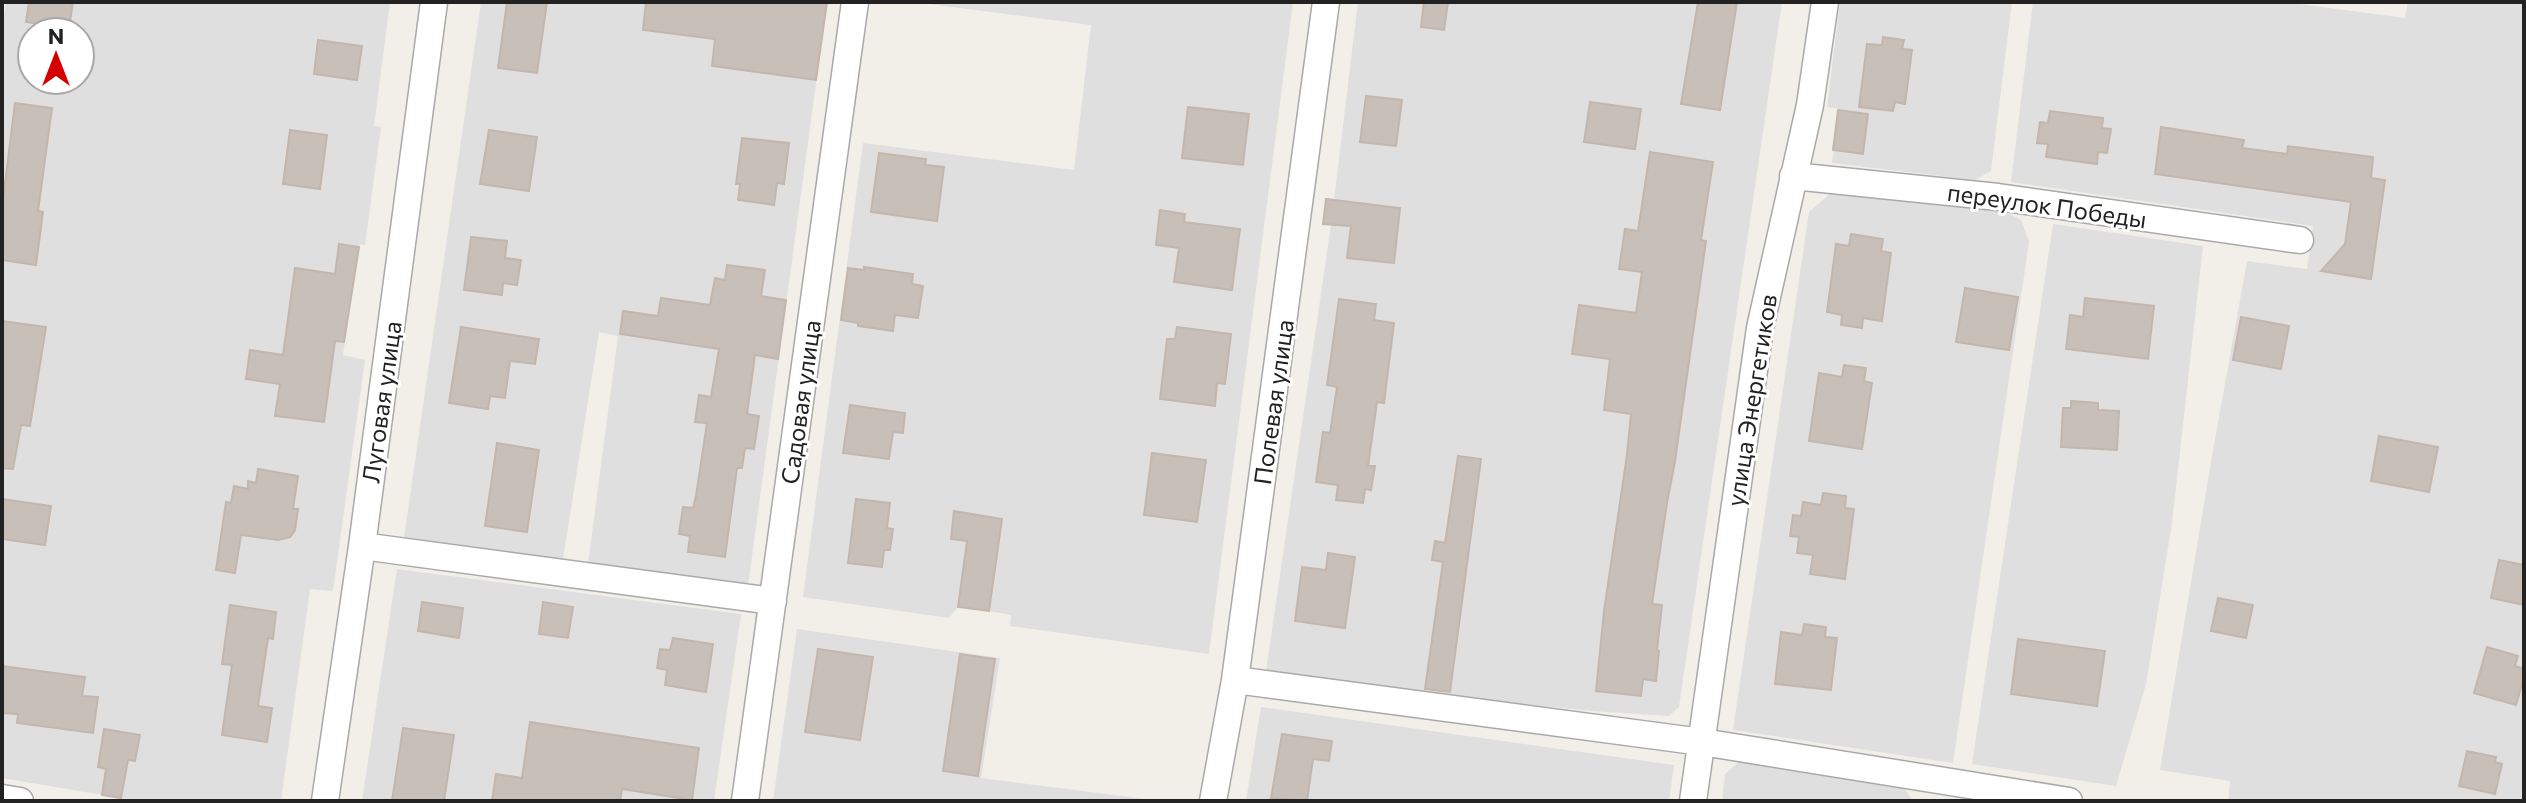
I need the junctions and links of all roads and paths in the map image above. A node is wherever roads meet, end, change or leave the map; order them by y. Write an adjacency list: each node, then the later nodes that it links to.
1 (434, 2): 7 (street, Луговая улица)
2 (855, 2): 8 (street, Садовая улица)
3 (1326, 2): 9 (street, Полевая улица)
4 (1825, 2): 5 (street, улица Энергетиков)
5 (1793, 176): 6 (street, переулок Победы); 10 (street, улица Энергетиков)
6 (2300, 240)
7 (362, 546): 8 (street); 13 (street, Луговая улица)
8 (773, 601): 14 (street, Садовая улица)
9 (1235, 680): 10 (street); 15 (street, Полевая улица)
10 (1702, 742): 16 (street, улица Энергетиков); 17 (street)
11 (2, 798): 12 (street)
12 (20, 801)
13 (325, 801)
14 (745, 801)
15 (1213, 801)
16 (1693, 801)
17 (2069, 801)

